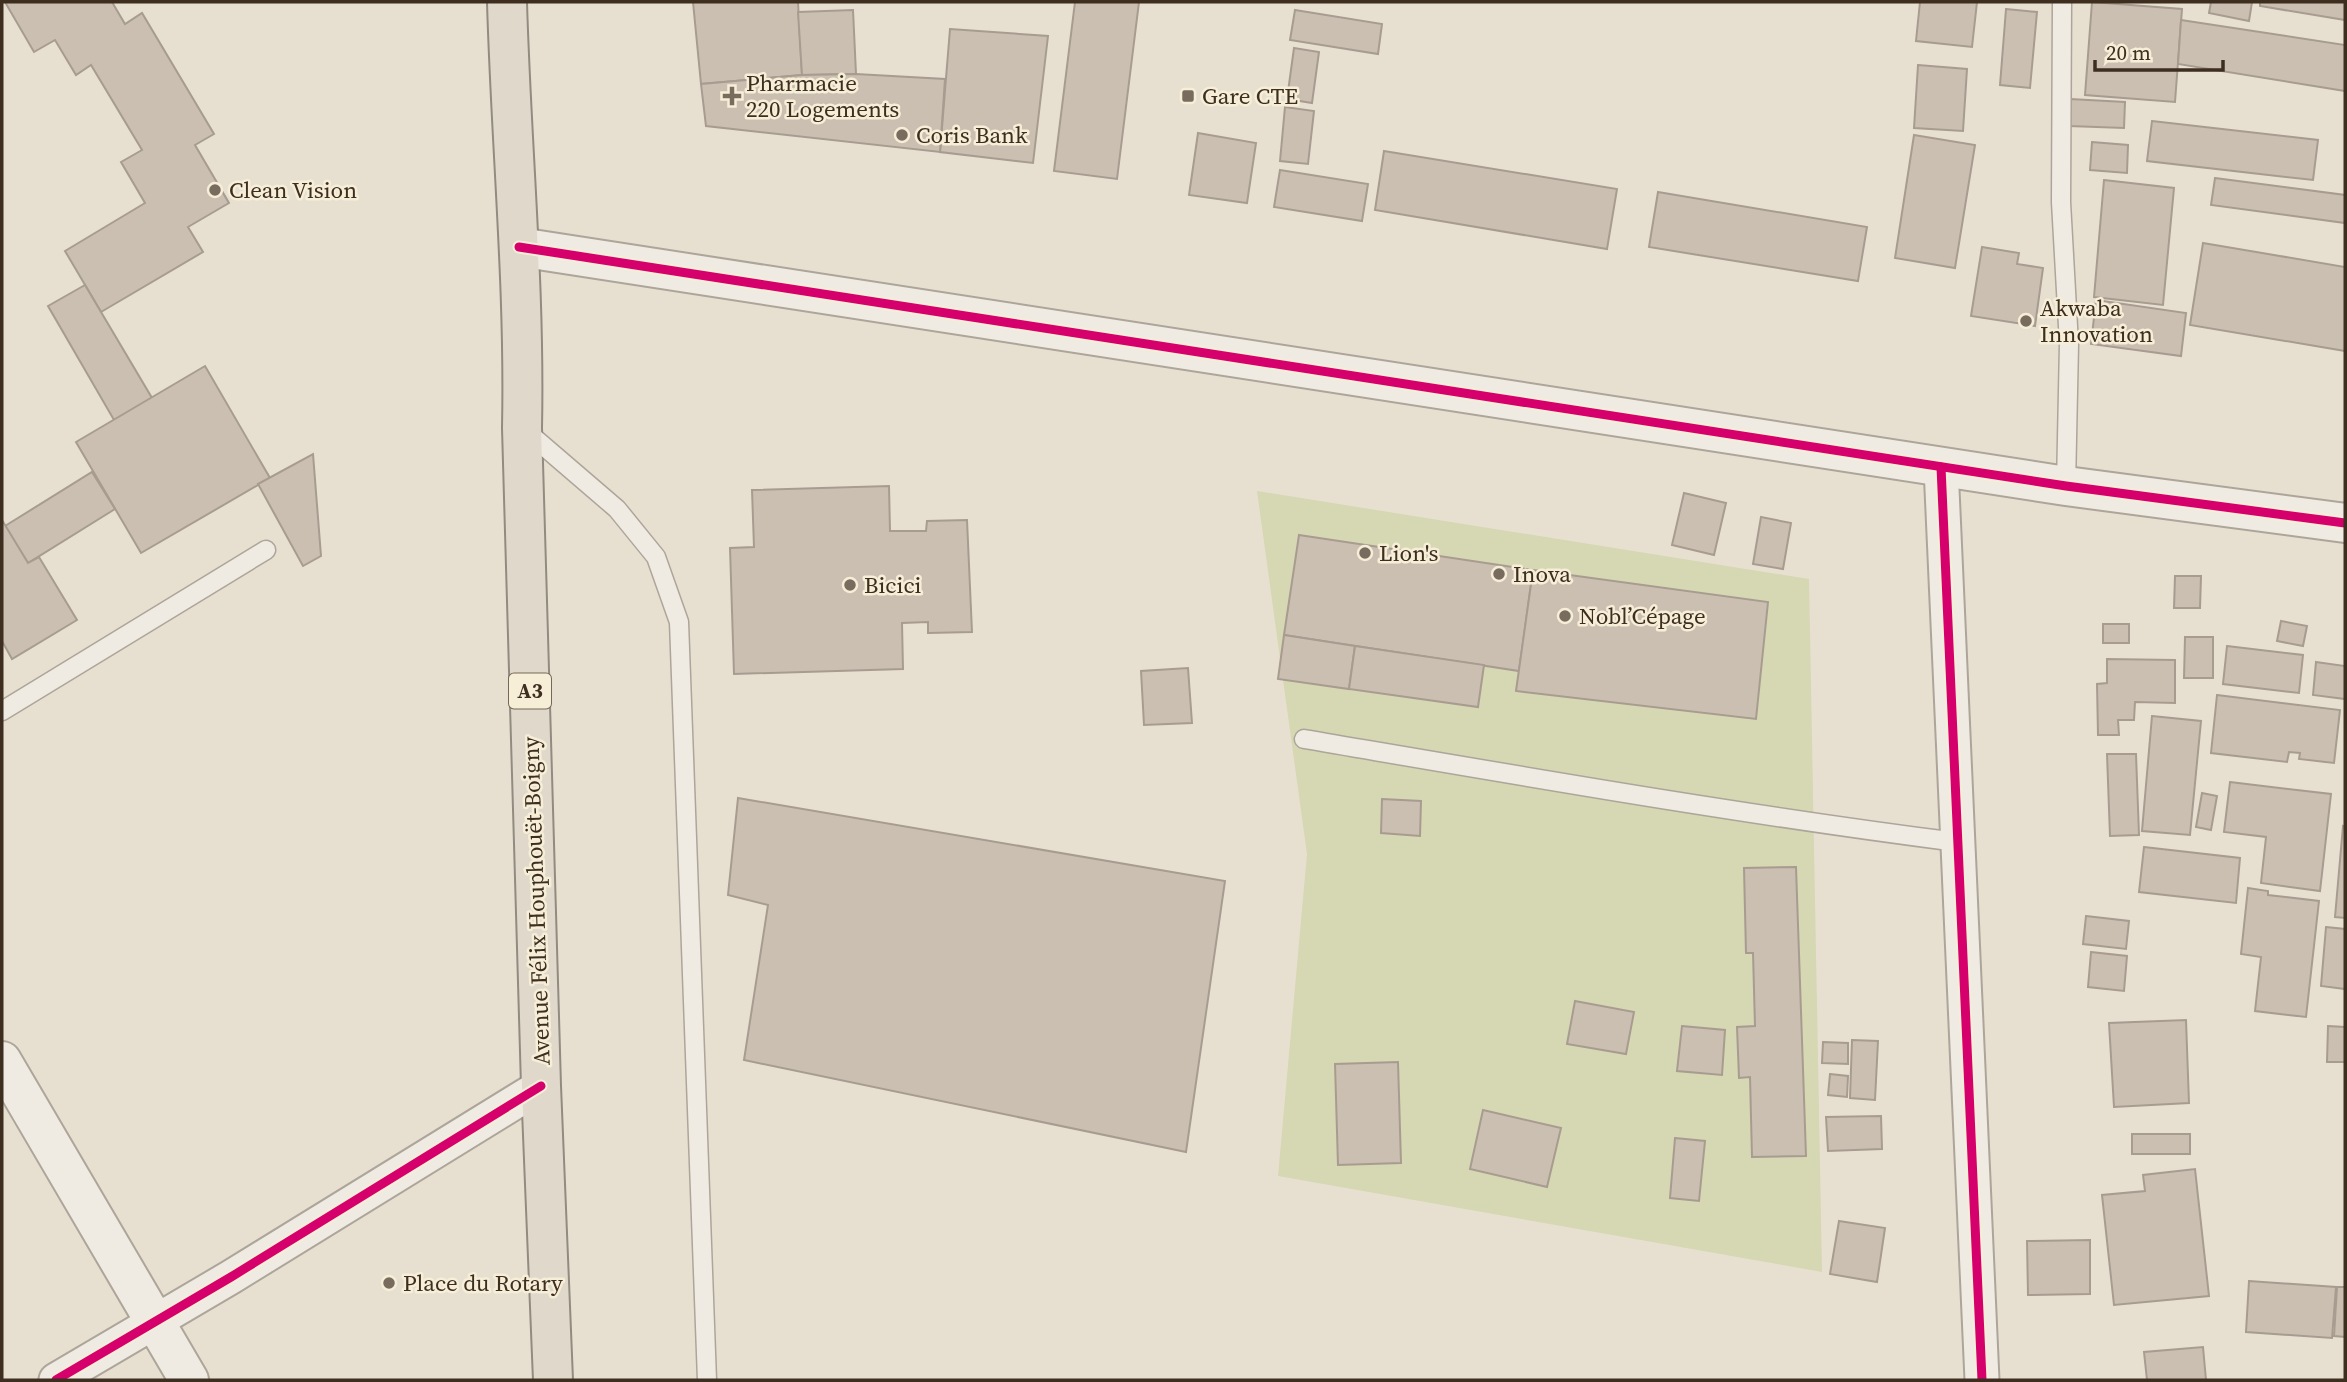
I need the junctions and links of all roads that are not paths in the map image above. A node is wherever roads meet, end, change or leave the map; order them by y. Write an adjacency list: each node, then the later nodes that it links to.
1 (507, 2): 3 (highway, Avenue Félix Houphouët-Boigny / A3)
2 (2062, 2): 6 (lane)
3 (519, 247): 4 (highway, Avenue Félix Houphouët-Boigny / A3); 5 (street)
4 (522, 428): 13 (highway, Avenue Félix Houphouët-Boigny / A3); 18 (lane)
5 (1941, 467): 6 (street); 11 (street)
6 (2066, 486): 7 (street)
7 (2345, 523)
8 (266, 550): 9 (lane)
9 (2, 711)
10 (1304, 739): 11 (lane)
11 (1957, 842): 19 (street)
12 (2, 1061): 14 (street)
13 (541, 1086): 14 (street); 17 (highway, Avenue Félix Houphouët-Boigny / A3)
14 (155, 1322): 15 (street); 16 (street)
15 (55, 1380)
16 (189, 1380)
17 (553, 1380)
18 (707, 1380)
19 (1982, 1380)

